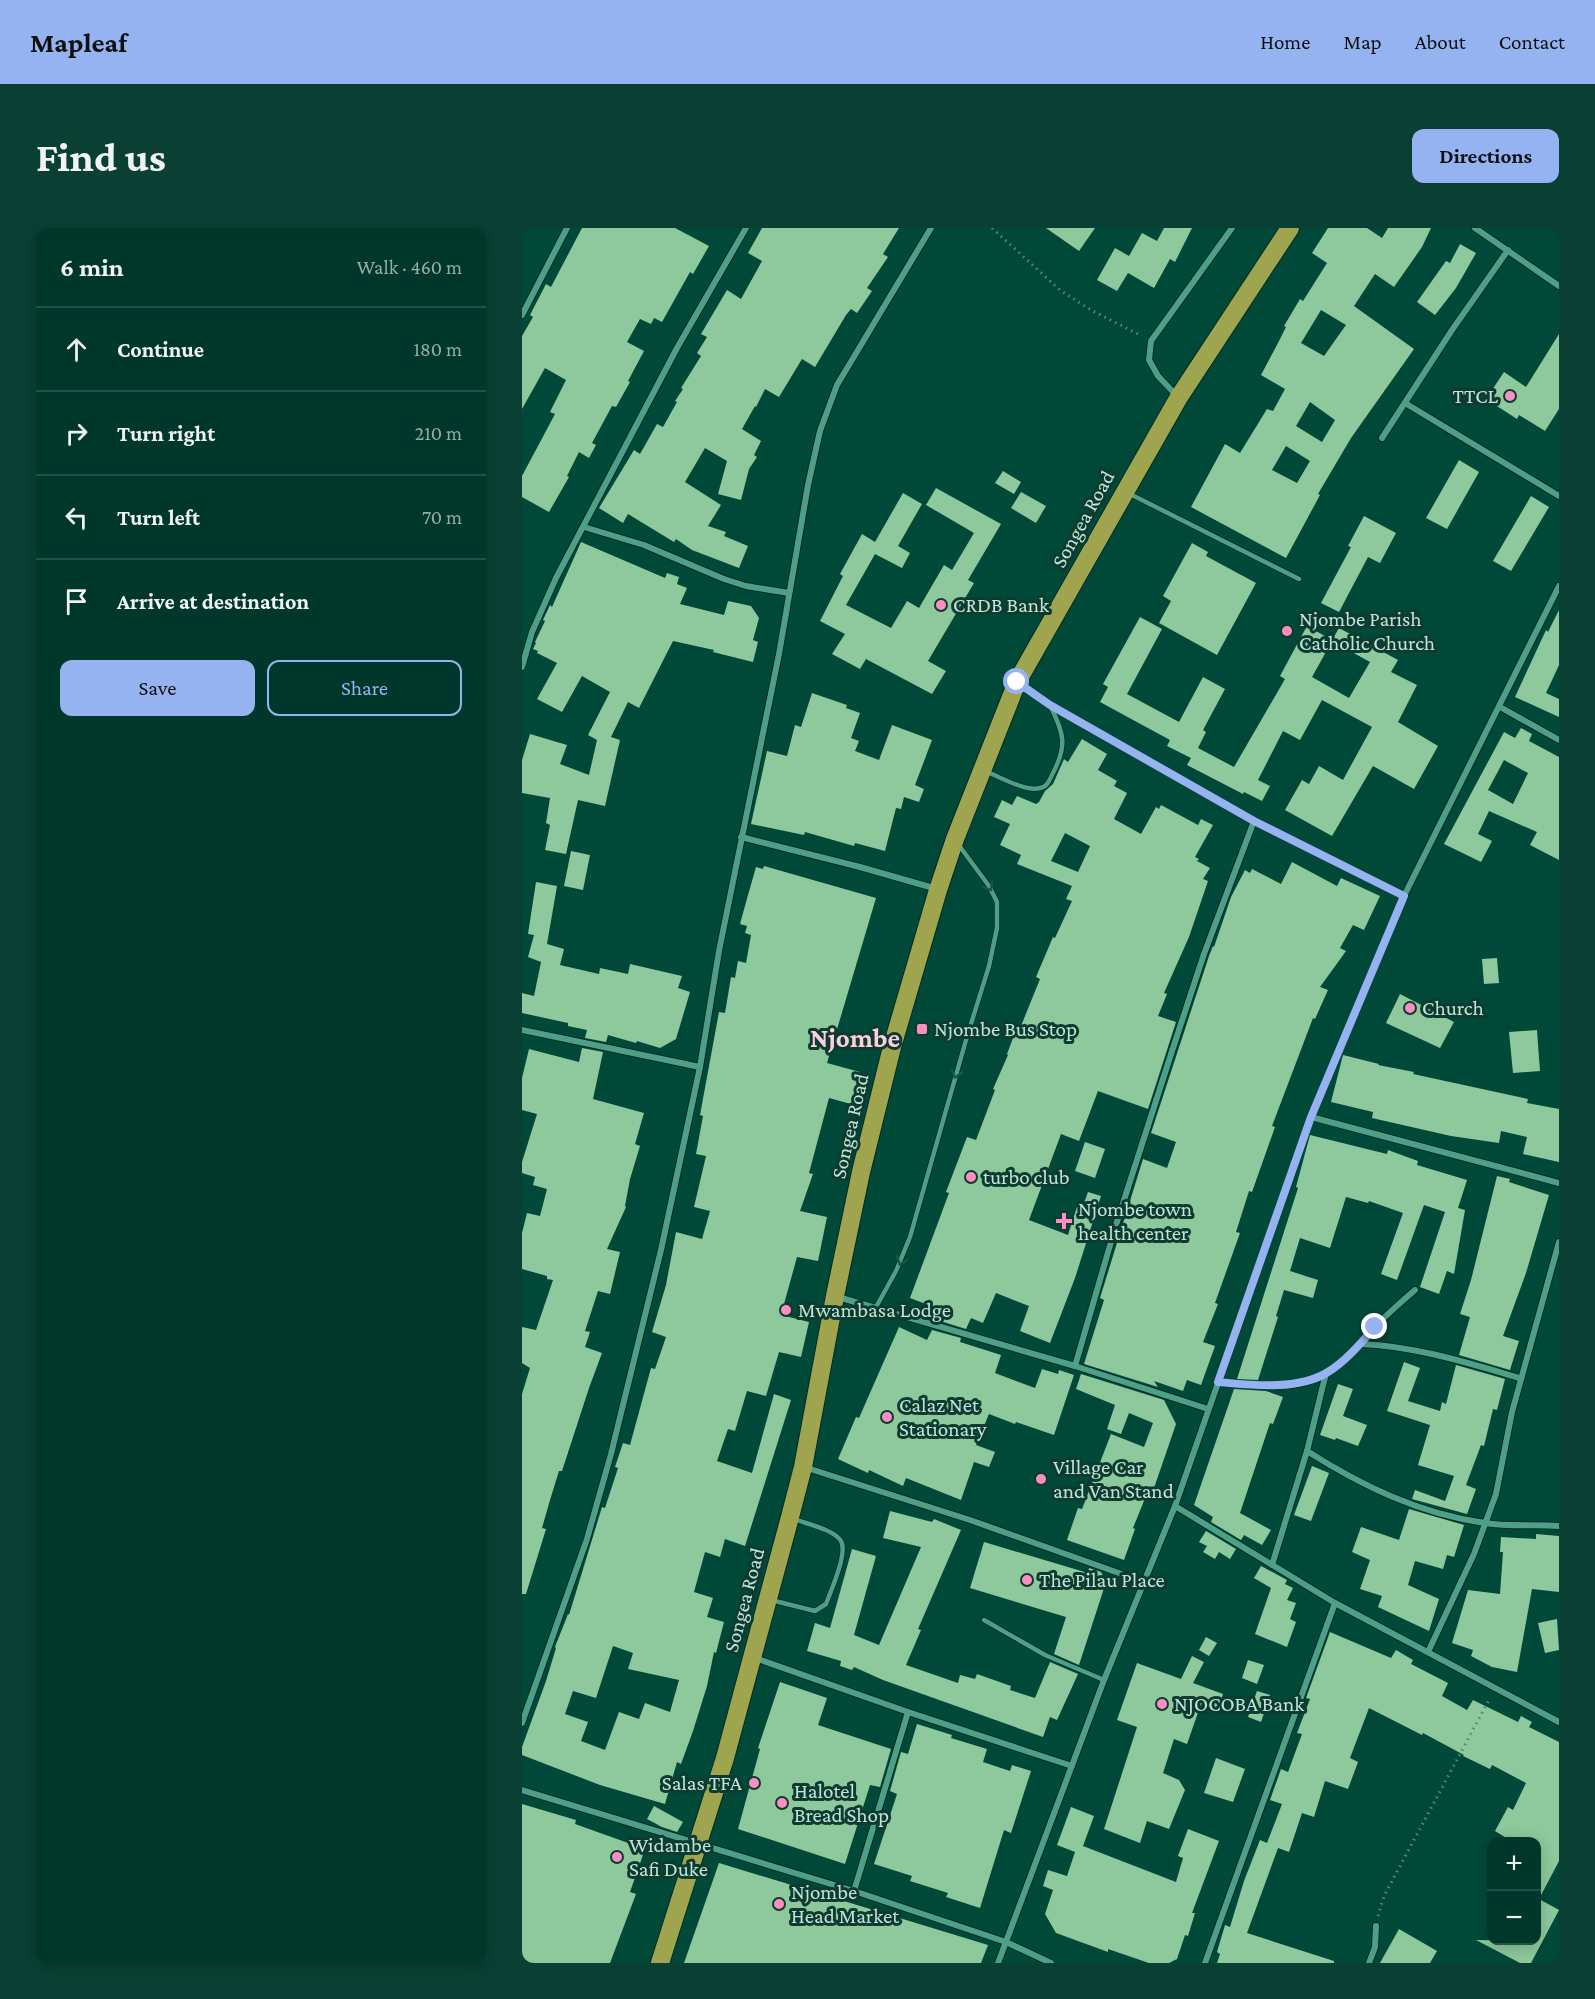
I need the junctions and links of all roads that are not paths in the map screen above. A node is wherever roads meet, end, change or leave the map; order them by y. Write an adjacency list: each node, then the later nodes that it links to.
1 (567, 228): 9 (street)
2 (746, 228): 15 (street)
3 (931, 228): 18 (street)
4 (1232, 228): 10 (street)
5 (1290, 228): 10 (highway, Songea Road)
6 (1475, 228): 7 (street)
7 (1508, 250): 8 (street); 11 (street)
8 (1559, 286)
9 (522, 315)
10 (1179, 398): 13 (highway, Songea Road)
11 (1405, 403): 12 (street); 14 (street)
12 (1382, 438)
13 (1125, 491): 16 (lane); 20 (highway, Songea Road)
14 (1559, 496)
15 (584, 527): 18 (street); 19 (street)
16 (1299, 579)
17 (1559, 586): 22 (street)
18 (789, 593): 26 (street)
19 (522, 667)
20 (1017, 682): 21 (street); 24 (highway, Songea Road)
21 (1050, 705): 24 (lane); 25 (street)
22 (1500, 707): 23 (street); 29 (street)
23 (1559, 740)
24 (981, 769): 27 (highway, Songea Road)
25 (1254, 821): 29 (street); 39 (street)
26 (741, 837): 28 (street); 31 (street)
27 (955, 839): 28 (highway, Songea Road); 37 (lane, one-way to 37)
28 (938, 890): 36 (highway, Songea Road)
29 (1404, 896): 32 (street)
30 (522, 1030): 31 (street)
31 (700, 1067): 60 (street)
32 (1311, 1117): 33 (street); 42 (street)
33 (1559, 1183)
34 (1559, 1242): 41 (street)
35 (1415, 1290): 38 (street)
36 (835, 1296): 37 (street); 45 (highway, Songea Road)
37 (875, 1309): 39 (street)
38 (1360, 1344): 40 (street); 41 (street)
39 (1075, 1366): 43 (street)
40 (1326, 1373): 42 (street); 44 (street)
41 (1520, 1378): 48 (street)
42 (1218, 1382): 43 (street)
43 (1208, 1409): 46 (street)
44 (1308, 1451): 48 (street); 50 (street)
45 (803, 1467): 47 (highway, Songea Road); 51 (street)
46 (1175, 1506): 50 (street); 51 (street)
47 (790, 1517): 52 (highway, Songea Road); 52 (lane)
48 (1487, 1523): 49 (street); 55 (street)
49 (1559, 1526)
50 (1272, 1565): 53 (street)
51 (1144, 1582): 57 (street)
52 (768, 1599): 56 (highway, Songea Road)
53 (1335, 1603): 55 (street); 70 (street)
54 (984, 1620): 57 (lane)
55 (1428, 1652): 59 (street)
56 (752, 1657): 58 (street); 63 (highway, Songea Road)
57 (1104, 1680): 61 (street)
58 (908, 1712): 61 (street); 64 (street)
59 (1559, 1722)
60 (522, 1723)
61 (1072, 1766): 66 (street)
62 (522, 1790): 63 (street)
63 (699, 1843): 64 (street); 67 (highway, Songea Road)
64 (854, 1891): 66 (street)
65 (1376, 1926): 71 (street)
66 (1006, 1942): 68 (street); 69 (street)
67 (660, 1963)
68 (998, 1963)
69 (1051, 1963)
70 (1205, 1963)
71 (1369, 1963)

